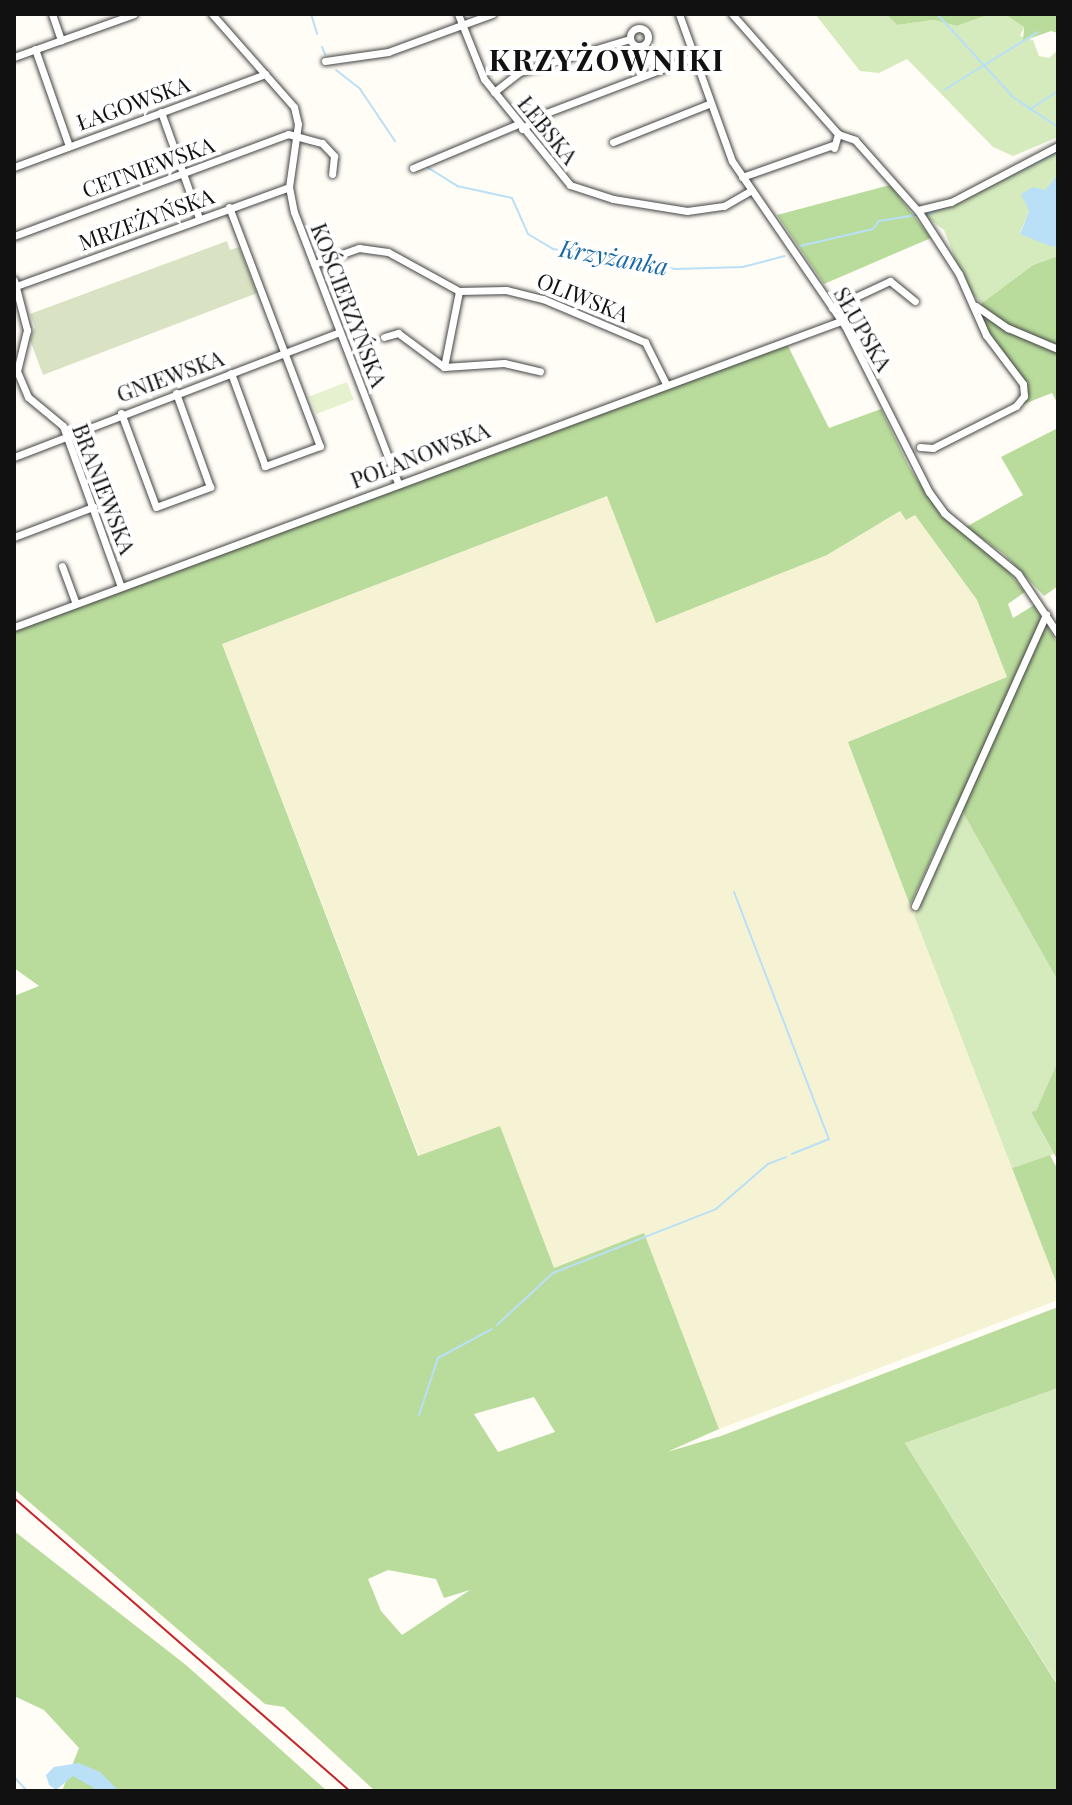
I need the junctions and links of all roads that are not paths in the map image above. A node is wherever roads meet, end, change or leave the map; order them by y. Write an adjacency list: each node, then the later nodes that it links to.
1 (52, 14): 10 (street)
2 (134, 14): 10 (street)
3 (212, 14): 15 (street, KOŚCIERZYŃSKA)
4 (458, 14): 8 (street, ŁEBSKA)
5 (492, 14): 8 (street)
6 (679, 14): 13 (street, SŁUPSKA)
7 (732, 14): 22 (street)
8 (462, 25): 14 (street); 16 (street, ŁEBSKA)
9 (630, 39): 16 (street)
10 (61, 40): 11 (street)
11 (35, 49): 12 (street); 23 (street)
12 (14, 57)
13 (694, 57): 17 (street, SŁUPSKA); 19 (street)
14 (325, 61)
15 (265, 74): 18 (street, ŁAGOWSKA); 20 (street, KOŚCIERZYŃSKA)
16 (494, 92): 19 (street, ŁEBSKA)
17 (711, 103): 21 (street); 29 (street, SŁUPSKA)
18 (161, 112): 23 (street, ŁAGOWSKA); 27 (street)
19 (520, 126): 26 (street); 31 (street, ŁEBSKA)
20 (295, 137): 27 (street, CETNIEWSKA); 28 (street); 30 (street, KOŚCIERZYŃSKA)
21 (613, 142)
22 (835, 142): 29 (street); 33 (street)
23 (69, 146): 25 (street, ŁAGOWSKA)
24 (1058, 146): 33 (street)
25 (14, 167)
26 (413, 168)
27 (184, 174): 34 (street); 35 (street, CETNIEWSKA)
28 (332, 174)
29 (742, 177): 31 (street, SŁUPSKA)
30 (289, 187): 32 (street, MRZEŻYŃSKA); 36 (street, KOŚCIERZYŃSKA)
31 (752, 190): 41 (street, SŁUPSKA)
32 (229, 207): 34 (street, MRZEŻYŃSKA); 46 (street)
33 (918, 210): 40 (street)
34 (199, 218): 37 (street, MRZEŻYŃSKA)
35 (14, 236)
36 (314, 264): 38 (street, OLIWSKA); 43 (street, KOŚCIERZYŃSKA)
37 (15, 283): 49 (street, BRANIEWSKA)
38 (459, 291): 47 (street); 51 (street, OLIWSKA)
39 (915, 301): 41 (street)
40 (974, 304): 45 (street); 55 (street)
41 (832, 308): 42 (street, SŁUPSKA)
42 (841, 321): 51 (street, POLANOWSKA); 63 (street, SŁUPSKA)
43 (340, 332): 46 (street, GNIEWSKA); 57 (street, KOŚCIERZYŃSKA)
44 (384, 337): 47 (street)
45 (1058, 349)
46 (285, 352): 50 (street, GNIEWSKA); 50 (street)
47 (444, 367): 48 (street)
48 (540, 371)
49 (16, 372): 54 (street, BRANIEWSKA)
50 (231, 373): 52 (street, GNIEWSKA)
51 (666, 384): 57 (street, POLANOWSKA)
52 (176, 393): 53 (street, GNIEWSKA); 53 (street)
53 (121, 413): 54 (street, GNIEWSKA)
54 (67, 434): 56 (street, GNIEWSKA); 58 (street, BRANIEWSKA)
55 (920, 447)
56 (14, 457)
57 (398, 483): 61 (street, POLANOWSKA)
58 (93, 507): 59 (street); 61 (street, BRANIEWSKA)
59 (14, 537)
60 (62, 566): 62 (street)
61 (121, 587): 62 (street, POLANOWSKA)
62 (76, 604): 64 (street, POLANOWSKA)
63 (1046, 614): 65 (street, SŁUPSKA); 66 (street)
64 (14, 627)
65 (1058, 634)
66 (915, 906)

